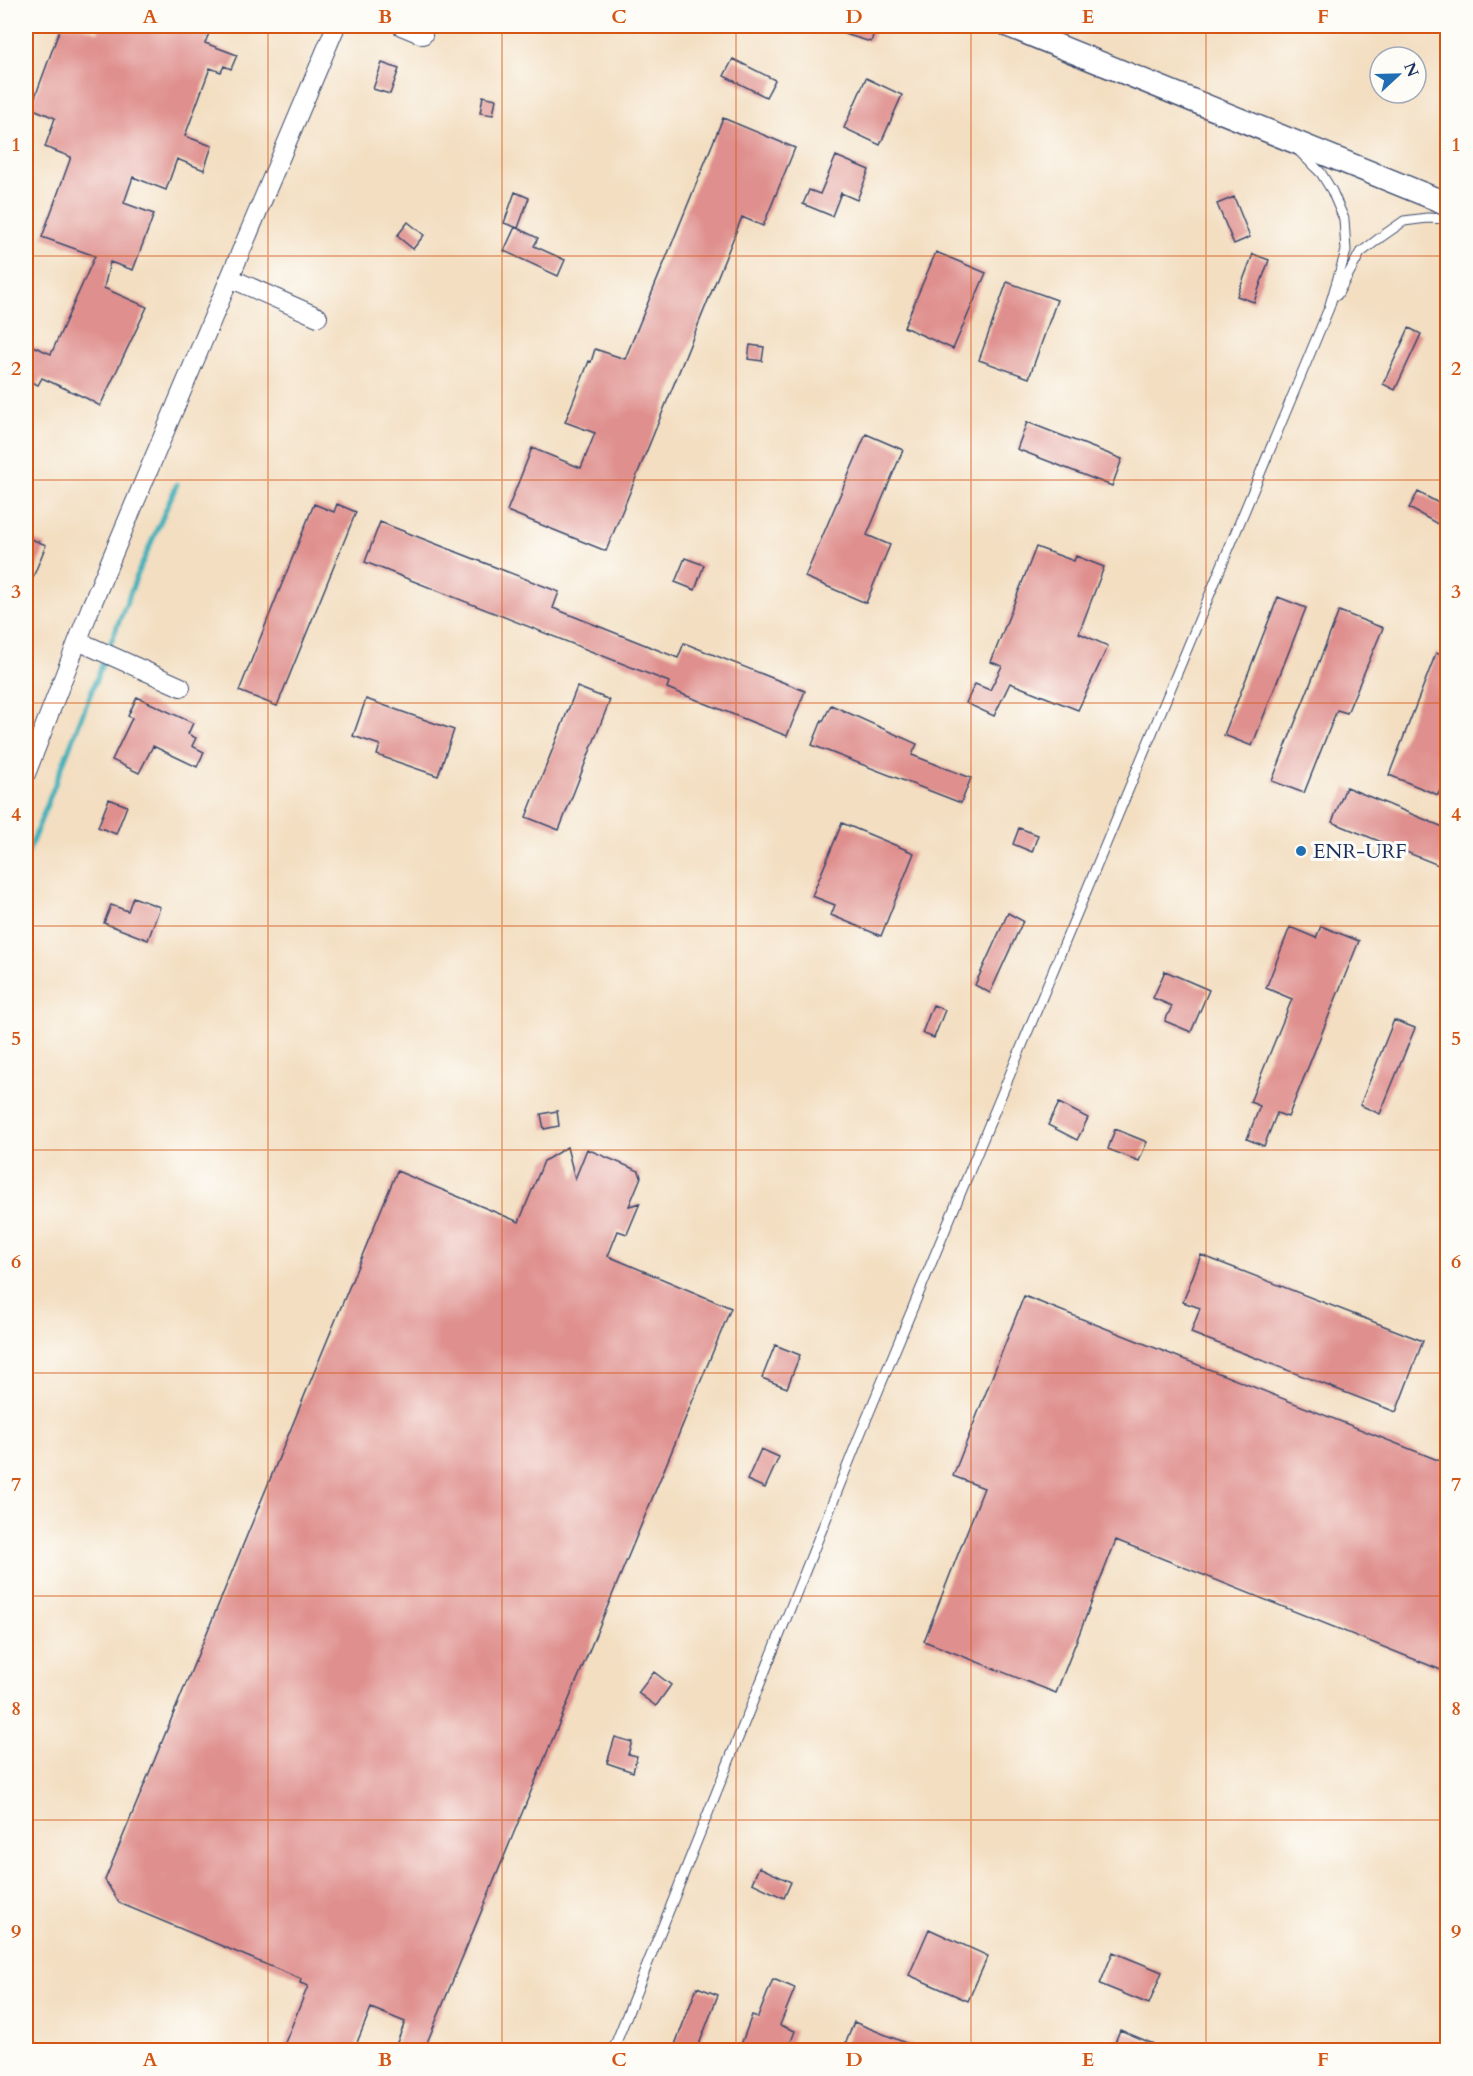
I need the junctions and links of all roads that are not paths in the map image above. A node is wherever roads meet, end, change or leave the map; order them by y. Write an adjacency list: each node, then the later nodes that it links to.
1 (336, 26): 8 (street)
2 (401, 26): 4 (street)
3 (1009, 26): 5 (street)
4 (423, 35)
5 (1289, 141): 6 (street); 9 (lane)
6 (1448, 204)
7 (1448, 219): 9 (lane)
8 (230, 278): 10 (street); 11 (street)
9 (1329, 308): 14 (lane)
10 (318, 317)
11 (78, 641): 12 (street); 13 (street)
12 (181, 687)
13 (26, 774)
14 (613, 2050)

